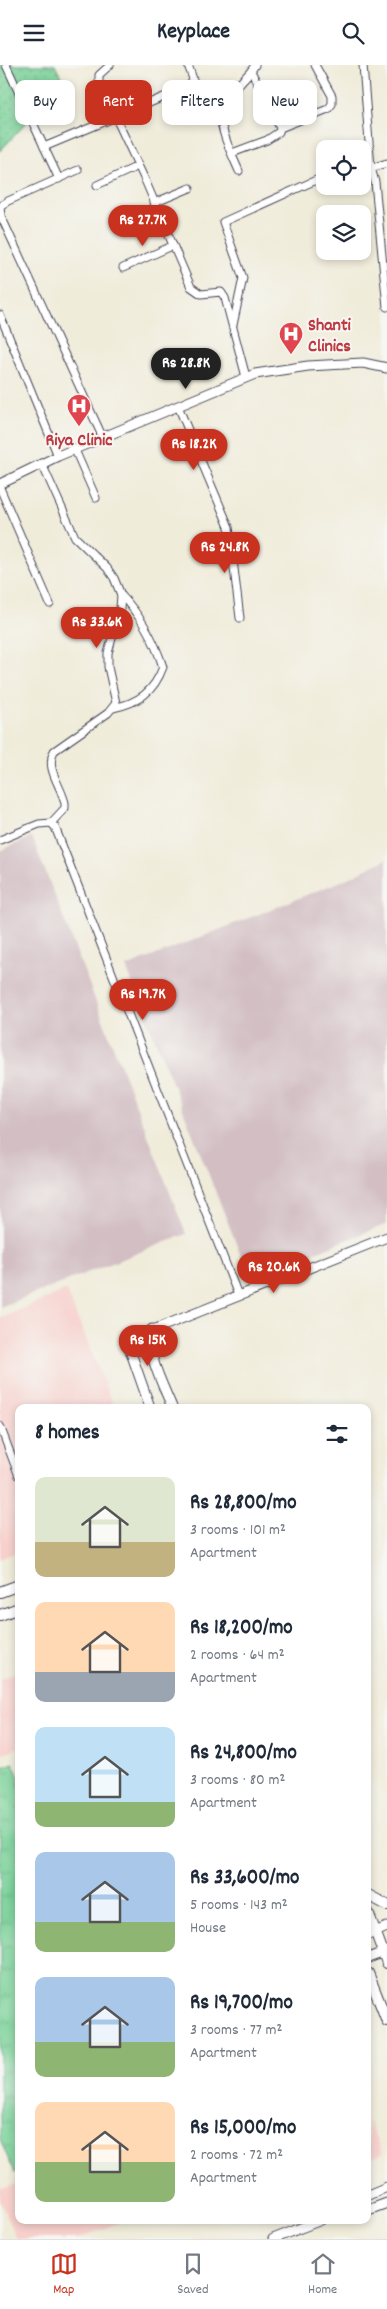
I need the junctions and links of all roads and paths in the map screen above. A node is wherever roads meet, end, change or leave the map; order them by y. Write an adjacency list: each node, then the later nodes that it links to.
1 (6, 65): 13 (street)
2 (110, 65): 7 (street)
3 (188, 65): 8 (street)
4 (315, 65): 11 (street)
5 (363, 65): 12 (street)
6 (253, 68): 11 (street); 14 (street)
7 (99, 80)
8 (152, 101)
9 (94, 125): 13 (street)
10 (119, 125): 16 (street)
11 (280, 128): 14 (street)
12 (369, 140)
13 (44, 147): 20 (street)
14 (232, 153): 19 (street)
15 (387, 163): 17 (street)
16 (138, 166): 22 (street); 24 (street)
17 (371, 166): 27 (street)
18 (78, 170): 20 (street)
19 (239, 171)
20 (59, 179): 33 (street)
21 (316, 180): 29 (street)
22 (97, 185)
23 (190, 188): 24 (street)
24 (154, 203): 25 (street)
25 (172, 246): 26 (street); 29 (street)
26 (123, 268)
27 (387, 307)
28 (0, 315): 35 (street)
29 (232, 325): 31 (street)
30 (387, 367): 31 (street)
31 (246, 377): 32 (street)
32 (178, 406): 33 (street); 41 (street)
33 (102, 438): 34 (street)
34 (75, 449): 35 (street); 38 (street)
35 (58, 456): 36 (street)
36 (42, 464): 37 (street); 39 (street)
37 (0, 486): 40 (street)
38 (96, 499)
39 (121, 595): 42 (street); 42 (street)
40 (50, 604)
41 (240, 618)
42 (113, 709): 43 (street)
43 (51, 823): 44 (street); 46 (street)
44 (0, 840)
45 (387, 1237): 46 (street)
46 (238, 1295): 47 (street)
47 (152, 1329): 48 (street); 49 (street)
48 (149, 1404)
49 (171, 1404)
50 (0, 1426): 51 (street)
51 (15, 1465)
52 (15, 1586): 53 (main road)
53 (0, 1592)
54 (15, 1609): 55 (main road)
55 (0, 1615)
56 (371, 1897): 57 (main road)
57 (387, 1905)
58 (387, 1927): 59 (street)
59 (371, 1934): 60 (main road)
60 (385, 1951): 61 (street); 62 (main road)
61 (371, 1957)
62 (387, 1963)
63 (371, 1981): 64 (main road)
64 (387, 2021)
65 (387, 2187): 66 (street)
66 (371, 2194)
67 (387, 2203): 68 (street)
68 (371, 2209)
69 (311, 2224): 70 (street)
70 (273, 2239)

